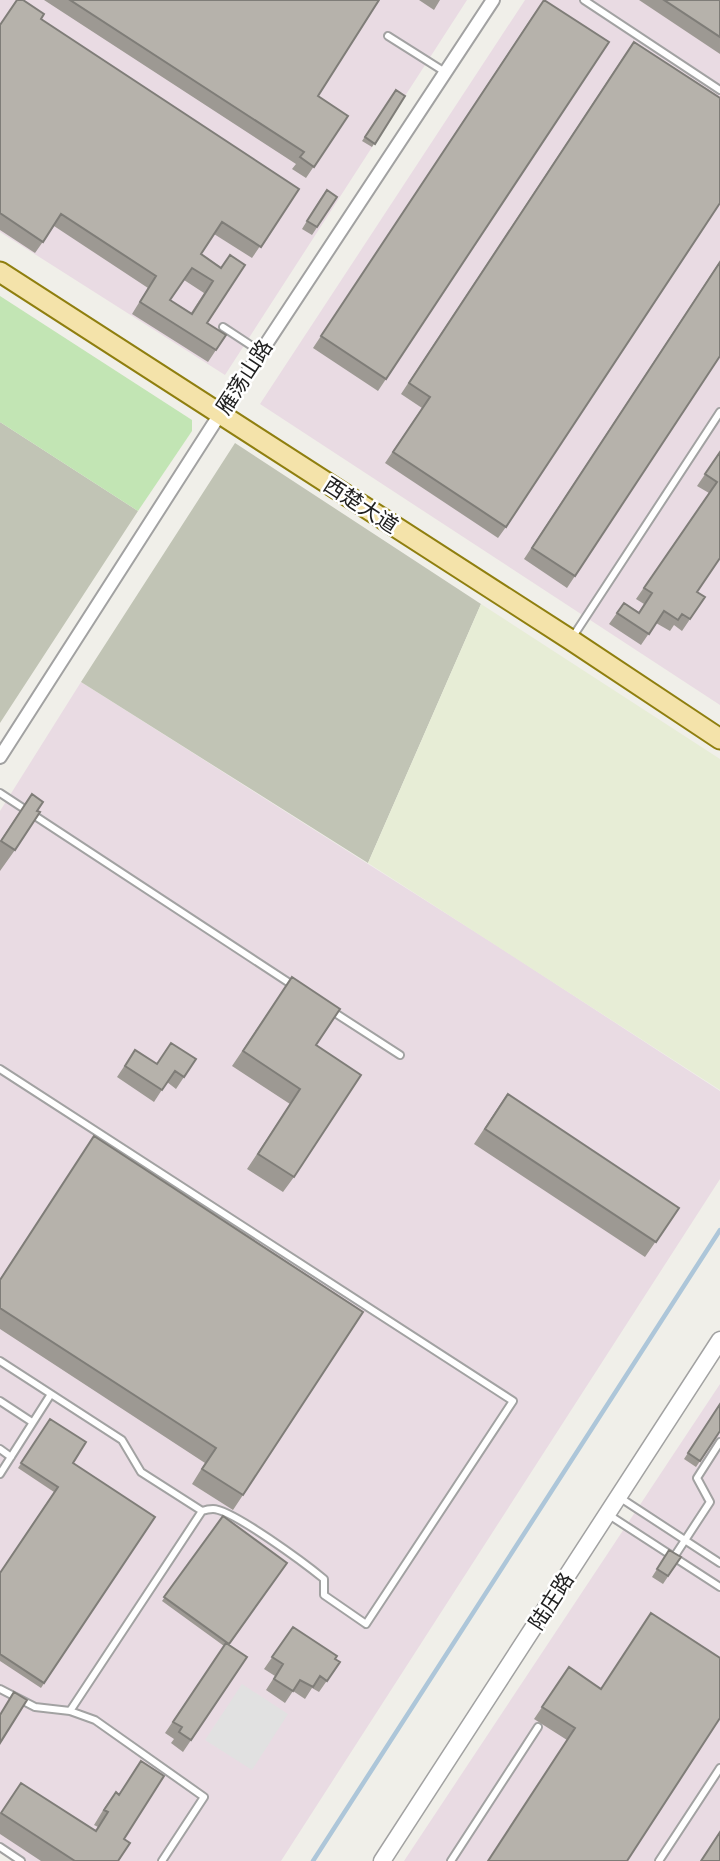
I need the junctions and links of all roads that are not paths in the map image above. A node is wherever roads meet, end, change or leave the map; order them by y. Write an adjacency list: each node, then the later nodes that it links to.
1 (493, 0): 4 (street, 雁荡山路)
2 (584, 0): 5 (lane)
3 (388, 36): 4 (lane)
4 (445, 72): 8 (street, 雁荡山路)
5 (720, 90)
6 (0, 272): 10 (main road, 西楚大道)
7 (223, 327): 8 (lane)
8 (261, 352): 10 (street, 雁荡山路)
9 (720, 412): 11 (lane)
10 (220, 414): 11 (main road, 西楚大道); 13 (street, 雁荡山路)
11 (571, 640): 12 (main road, 西楚大道)
12 (720, 739)
13 (0, 757)
14 (0, 793): 15 (lane)
15 (297, 988)
16 (320, 1003): 17 (lane)
17 (400, 1055)
18 (0, 1069): 29 (lane)
19 (720, 1340): 28 (street, 陆庄路)
20 (0, 1361): 21 (lane)
21 (51, 1394): 23 (lane); 29 (lane)
22 (0, 1401): 23 (lane)
23 (32, 1422): 26 (lane)
24 (720, 1442): 31 (lane)
25 (0, 1449): 26 (lane)
26 (11, 1457): 27 (lane)
27 (0, 1474)
28 (619, 1497): 30 (street, 陆庄路); 31 (lane)
29 (202, 1511): 36 (lane)
30 (607, 1514): 32 (lane); 42 (street, 陆庄路)
31 (685, 1541): 32 (lane); 33 (lane)
32 (674, 1557): 34 (lane)
33 (720, 1563)
34 (720, 1587)
35 (0, 1689): 36 (lane)
36 (70, 1711): 41 (lane)
37 (538, 1727): 43 (lane)
38 (720, 1768): 44 (lane)
39 (0, 1847): 40 (lane)
40 (21, 1861)
41 (162, 1861)
42 (382, 1861)
43 (450, 1861)
44 (659, 1861)

